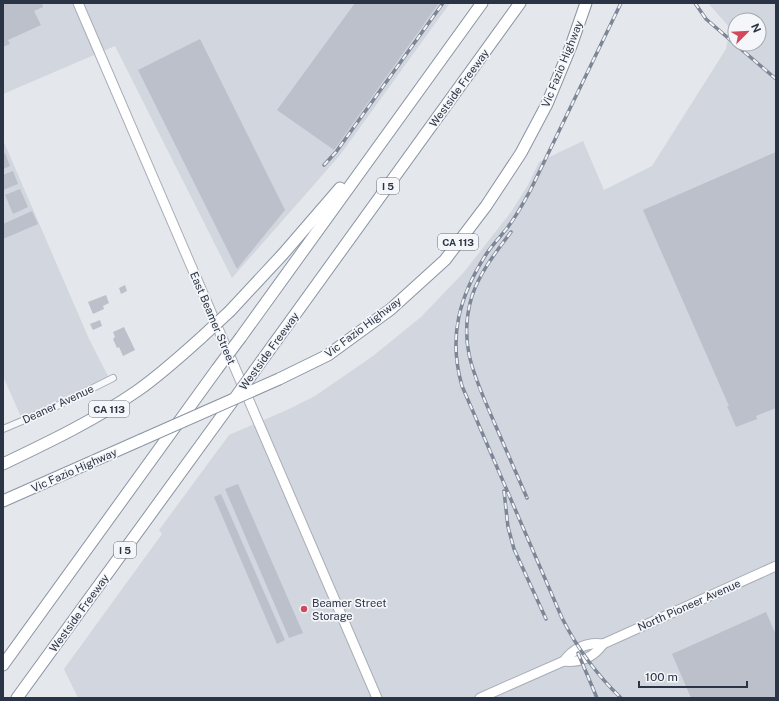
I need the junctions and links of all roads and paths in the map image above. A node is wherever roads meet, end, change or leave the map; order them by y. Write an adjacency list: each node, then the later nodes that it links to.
1 (78, 3): 13 (street, East Beamer Street)
2 (482, 3): 5 (highway)
3 (520, 3): 12 (highway, Westside Freeway / I 5, bridge)
4 (586, 3): 9 (highway, Vic Fazio Highway / CA 113, bridge)
5 (376, 150): 8 (highway, CA 113, bridge); 11 (highway, bridge)
6 (113, 378): 7 (street, Deaner Avenue)
7 (3, 430)
8 (3, 464)
9 (3, 501)
10 (776, 566): 14 (street, North Pioneer Avenue)
11 (3, 665)
12 (17, 698)
13 (377, 698)
14 (480, 698)

